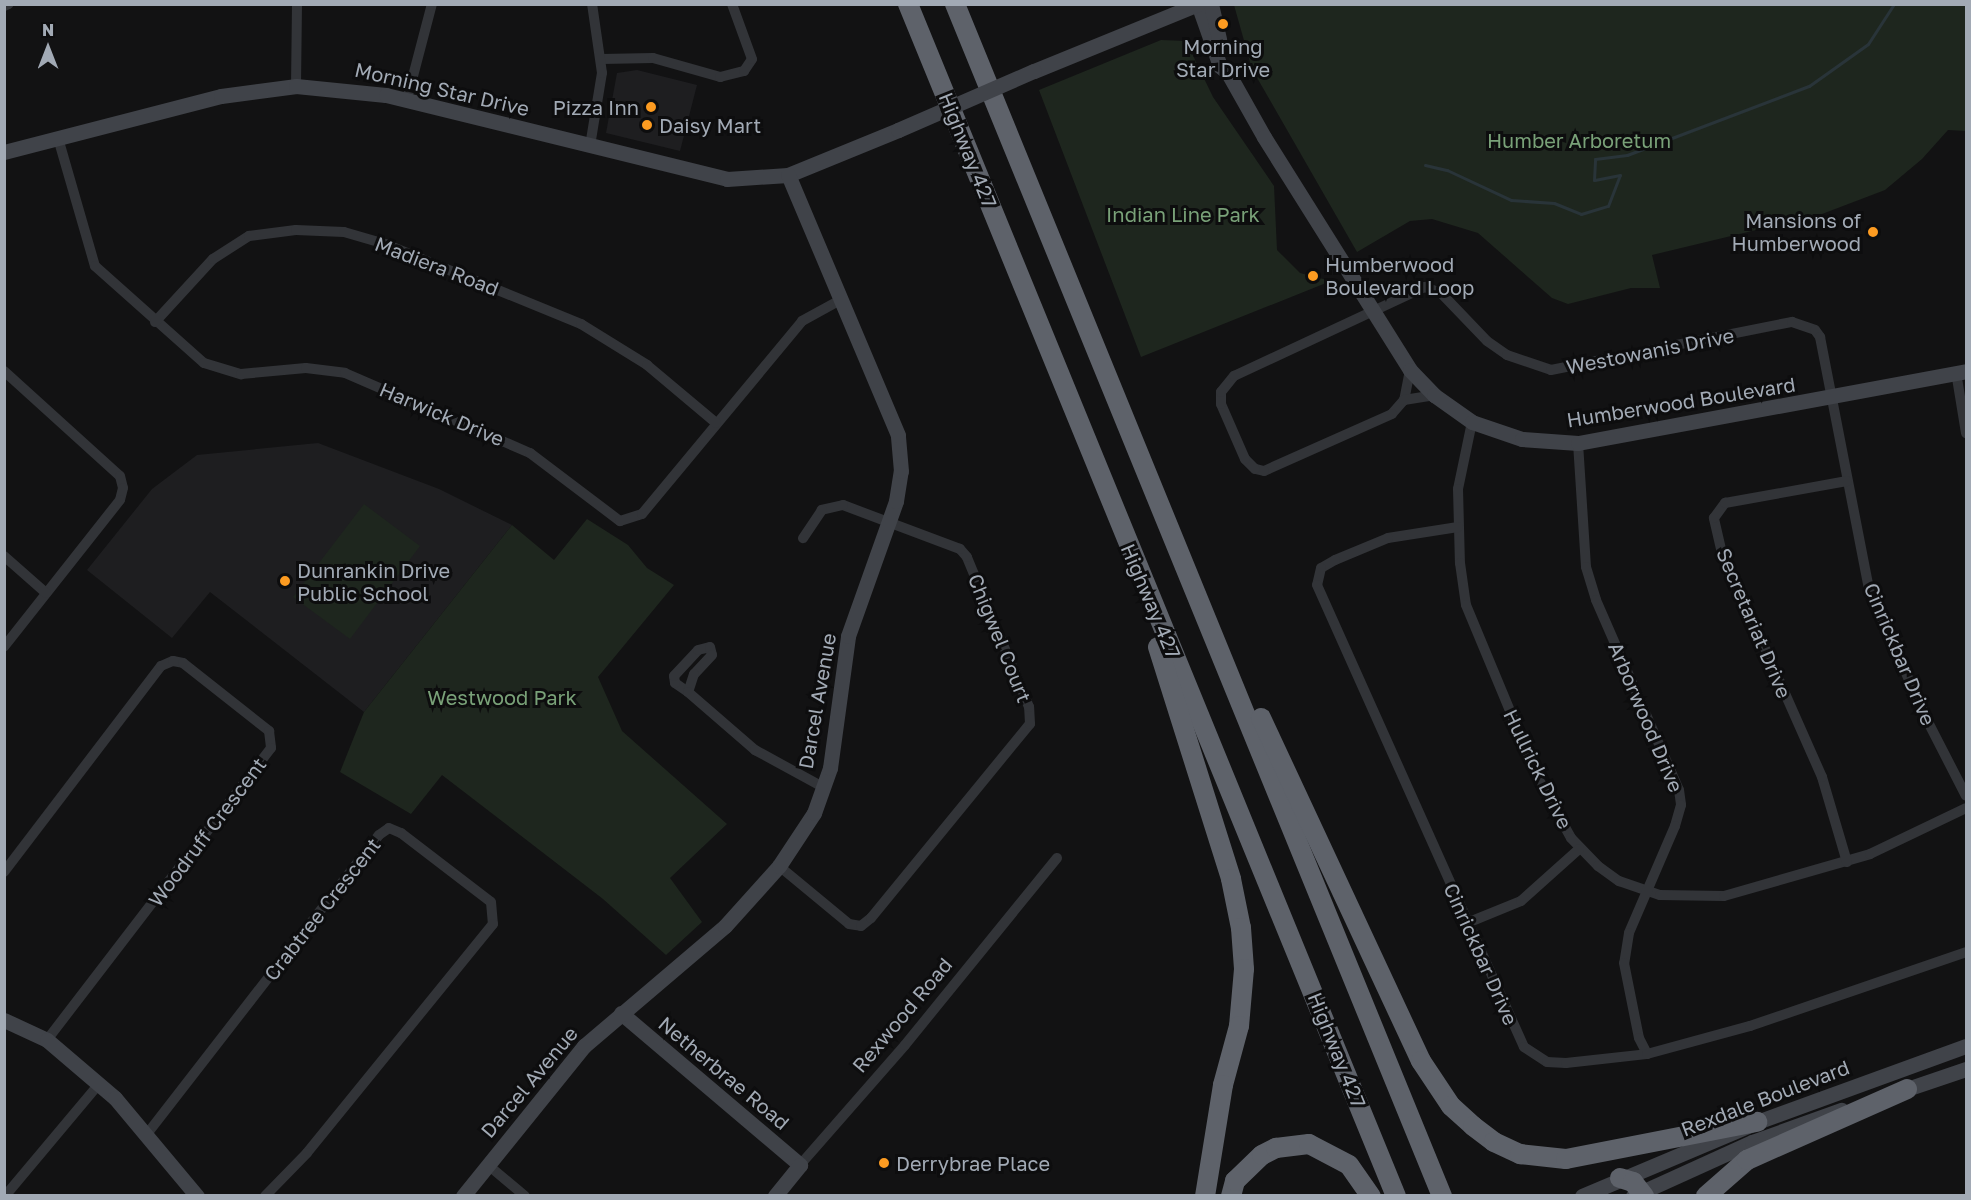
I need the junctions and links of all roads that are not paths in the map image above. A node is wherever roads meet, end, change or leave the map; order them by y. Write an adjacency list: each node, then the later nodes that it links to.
1 (9, 4): 10 (street)
2 (297, 4): 13 (street)
3 (432, 4): 14 (street)
4 (592, 4): 11 (street)
5 (732, 4): 11 (street)
6 (908, 4): 34 (highway, Highway 427)
7 (955, 4): 38 (highway)
8 (1198, 4): 12 (street, Humberwood Boulevard); 18 (street, Morning Star Drive, bridge)
9 (1210, 4): 12 (street, Humberwood Boulevard)
10 (4, 6)
11 (602, 58): 16 (street)
12 (1228, 73): 20 (street, Humberwood Boulevard)
13 (296, 86): 14 (street, Morning Star Drive); 15 (street, Morning Star Drive)
14 (407, 99): 16 (street, Morning Star Drive)
15 (58, 138): 17 (street, Morning Star Drive); 21 (street, Harwick Drive)
16 (590, 146): 18 (street, Morning Star Drive)
17 (4, 152)
18 (788, 175): 19 (street, Darcel Avenue)
19 (842, 299): 29 (street, Harwick Drive); 33 (street, Darcel Avenue)
20 (1373, 310): 22 (street, Humberwood Boulevard); 26 (street, Westowanis Drive); 27 (street)
21 (155, 322): 29 (street, Madiera Road); 29 (street, Harwick Drive)
22 (1410, 370): 25 (street, Humberwood Boulevard); 27 (street)
23 (4, 371): 39 (street)
24 (1961, 372): 26 (street, Humberwood Boulevard); 30 (street)
25 (1434, 394): 27 (street); 28 (street, Humberwood Boulevard)
26 (1832, 399): 31 (street, Humberwood Boulevard); 32 (street, Cinrickbar Drive)
27 (1404, 400)
28 (1472, 422): 31 (street, Humberwood Boulevard); 35 (street, Hullrick Drive)
29 (716, 423)
30 (1966, 433)
31 (1578, 443): 50 (street, Arborwood Drive)
32 (1847, 481): 43 (street, Cinrickbar Drive); 47 (street, Secretariat Drive)
33 (891, 520): 36 (street, Chigwel Court); 42 (street, Darcel Avenue); 48 (street, Chigwel Court)
34 (1119, 524): 73 (highway); 76 (highway, Highway 427)
35 (1458, 527): 45 (street, Hullrick Drive); 51 (street, Cinrickbar Drive)
36 (803, 538)
37 (4, 556): 39 (street)
38 (1195, 588): 61 (highway); 77 (highway)
39 (46, 593): 40 (street)
40 (4, 647)
41 (688, 692): 42 (street)
42 (823, 787): 48 (street, Darcel Avenue)
43 (1966, 796)
44 (1966, 808): 47 (street, Hullrick Drive)
45 (1580, 849): 50 (street, Hullrick Drive); 51 (street)
46 (1057, 858): 64 (street, Rexwood Road)
47 (1847, 862): 50 (street, Hullrick Drive)
48 (779, 866): 53 (street, Darcel Avenue)
49 (4, 872): 55 (street, Woodruff Crescent)
50 (1646, 891): 57 (street, Arborwood Drive)
51 (1467, 923): 57 (street, Cinrickbar Drive)
52 (1966, 952): 57 (street, Cinrickbar Drive)
53 (621, 1013): 63 (street, Darcel Avenue); 64 (street, Netherbrae Road)
54 (4, 1020): 55 (street)
55 (47, 1040): 59 (street)
56 (1966, 1046): 61 (street, Rexdale Boulevard)
57 (1647, 1054)
58 (1966, 1069): 60 (street, Rexdale Boulevard)
59 (99, 1084): 62 (street); 67 (street)
60 (1907, 1089): 66 (street, Rexdale Boulevard); 79 (highway)
61 (1757, 1122): 65 (street, Rexdale Boulevard)
62 (147, 1134): 68 (street); 69 (street, Crabtree Crescent)
63 (488, 1165): 70 (street, Darcel Avenue); 71 (street)
64 (800, 1166): 72 (street, Rexwood Road)
65 (1620, 1178): 66 (highway); 78 (street, Rexdale Boulevard)
66 (1640, 1194)
67 (5, 1196)
68 (197, 1196)
69 (265, 1196)
70 (463, 1196)
71 (525, 1196)
72 (776, 1196)
73 (1205, 1196)
74 (1231, 1196): 75 (highway)
75 (1371, 1196)
76 (1396, 1196)
77 (1442, 1196)
78 (1582, 1196)
79 (1706, 1196)

